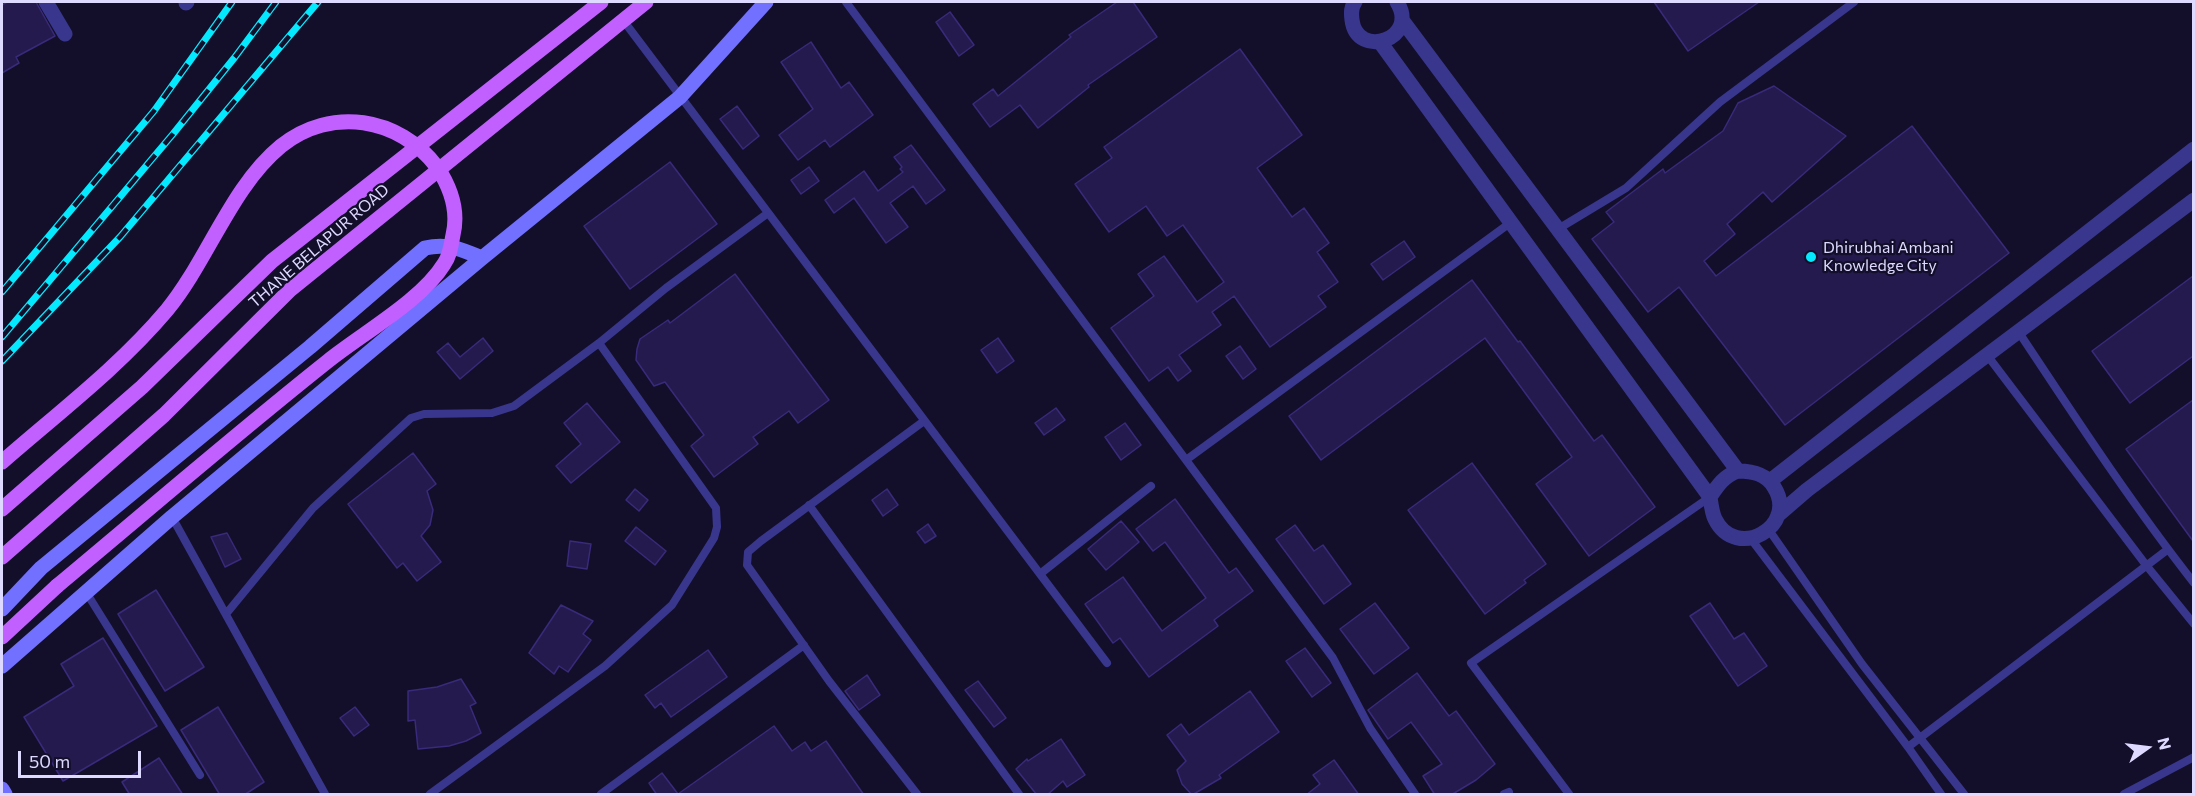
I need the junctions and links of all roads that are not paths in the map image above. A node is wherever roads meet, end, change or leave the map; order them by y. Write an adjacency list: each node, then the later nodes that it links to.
1 (46, 2): 11 (street)
2 (601, 2): 31 (main road, THANE BELAPUR ROAD)
3 (646, 2): 9 (main road, THANE BELAPUR ROAD)
4 (766, 2): 13 (street)
5 (846, 2): 24 (lane)
6 (1397, 2): 10 (street)
7 (1854, 2): 18 (lane)
8 (1352, 3): 12 (street)
9 (623, 20): 13 (lane); 37 (main road, THANE BELAPUR ROAD)
10 (1402, 20): 12 (street); 18 (street)
11 (65, 34)
12 (1380, 42): 17 (street)
13 (680, 97): 16 (lane); 19 (street)
14 (2193, 149): 27 (street)
15 (2193, 200): 20 (street)
16 (768, 213): 21 (lane); 23 (lane)
17 (1510, 223): 24 (lane); 29 (street)
18 (1558, 229): 26 (street)
19 (482, 258): 33 (street); 42 (street)
20 (2019, 331): 22 (street); 36 (lane)
21 (599, 343): 43 (lane); 56 (lane)
22 (1987, 355): 32 (street); 38 (lane)
23 (924, 421): 30 (lane); 39 (lane)
24 (1186, 460): 60 (lane)
25 (2, 462): 45 (main road, bridge)
26 (1738, 471): 27 (street); 29 (street)
27 (1770, 481): 32 (street)
28 (1151, 486): 39 (lane)
29 (1710, 497): 35 (street); 61 (lane)
30 (809, 506): 46 (lane); 59 (lane)
31 (2, 510)
32 (1778, 515): 34 (street)
33 (172, 517): 41 (street); 43 (lane)
34 (1769, 530): 35 (street); 49 (lane)
35 (1751, 539): 50 (lane)
36 (2168, 550): 38 (lane); 40 (lane)
37 (2, 557)
38 (2146, 565): 44 (lane); 49 (lane)
39 (1040, 574): 47 (lane)
40 (2193, 583)
41 (86, 592): 48 (street); 52 (lane)
42 (2, 609)
43 (226, 614): 55 (lane)
44 (2193, 624)
45 (2, 637)
46 (804, 645): 57 (lane); 58 (lane)
47 (1107, 663)
48 (2, 666)
49 (1921, 738): 50 (lane); 63 (lane)
50 (1908, 747): 62 (lane)
51 (2193, 757): 64 (lane)
52 (200, 775)
53 (2, 789): 54 (street)
54 (5, 795)
55 (325, 795)
56 (430, 795)
57 (601, 795)
58 (917, 795)
59 (1019, 795)
60 (1415, 795)
61 (1569, 795)
62 (1941, 795)
63 (1964, 795)
64 (2124, 795)

